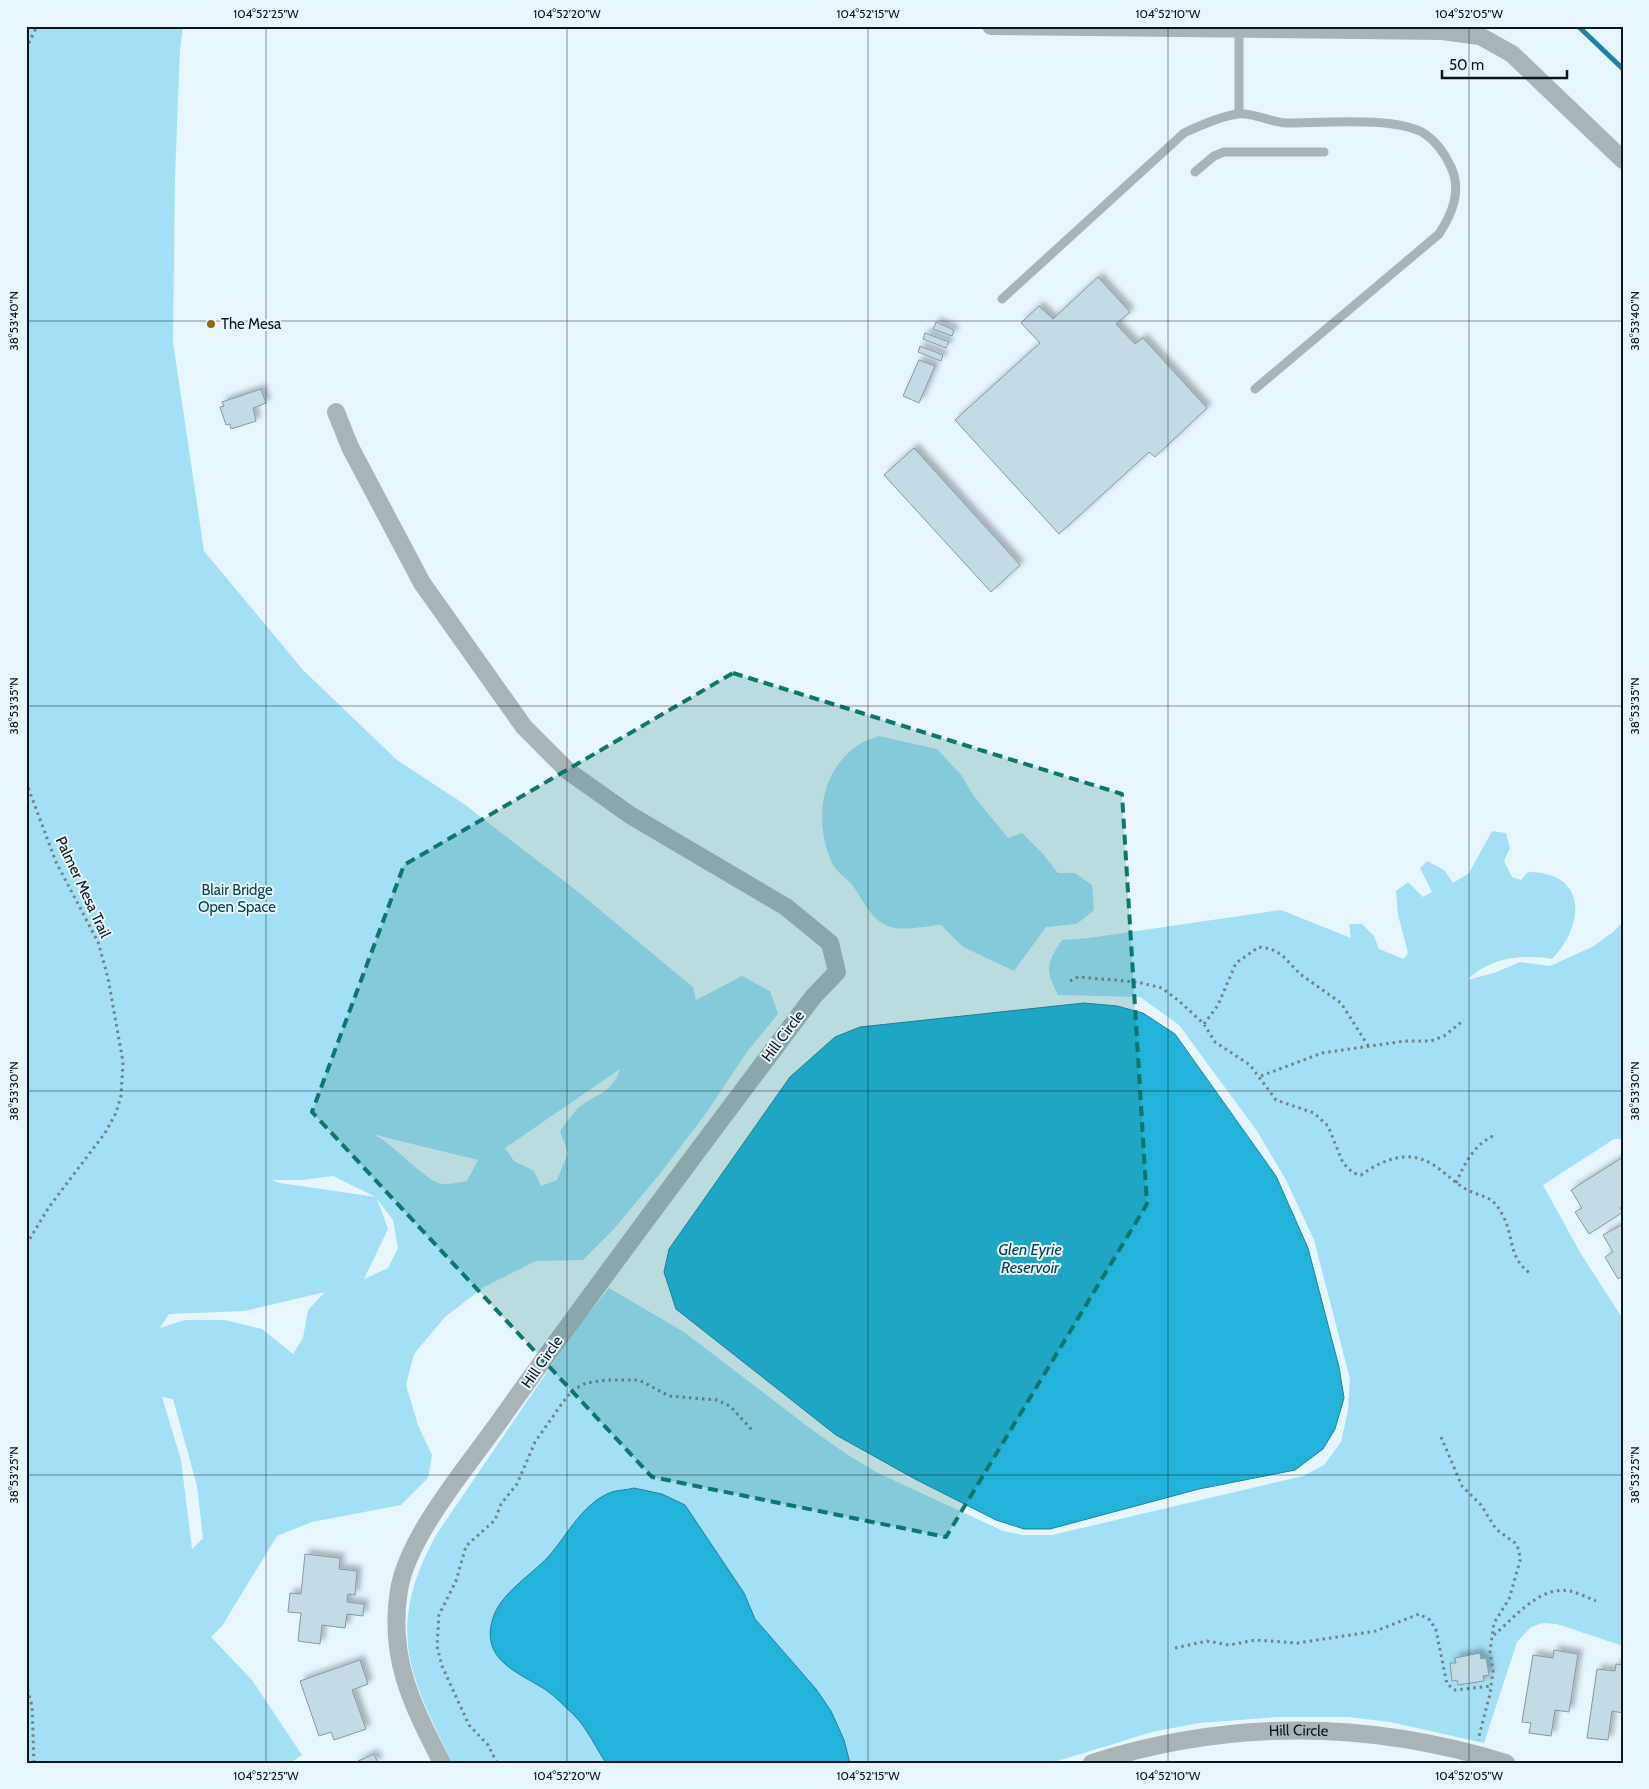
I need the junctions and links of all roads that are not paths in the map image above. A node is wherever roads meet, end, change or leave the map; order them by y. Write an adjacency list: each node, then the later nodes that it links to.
1 (991, 26): 2 (street)
2 (1002, 26): 3 (street)
3 (1239, 29): 4 (lane); 6 (street)
4 (1239, 113): 8 (lane); 9 (lane)
5 (1324, 152): 7 (lane)
6 (1623, 160)
7 (1196, 172)
8 (1002, 299)
9 (1255, 390)
10 (336, 412): 11 (street, Hill Circle)
11 (442, 1763)
12 (1092, 1763): 13 (street, Hill Circle)
13 (1506, 1763)

